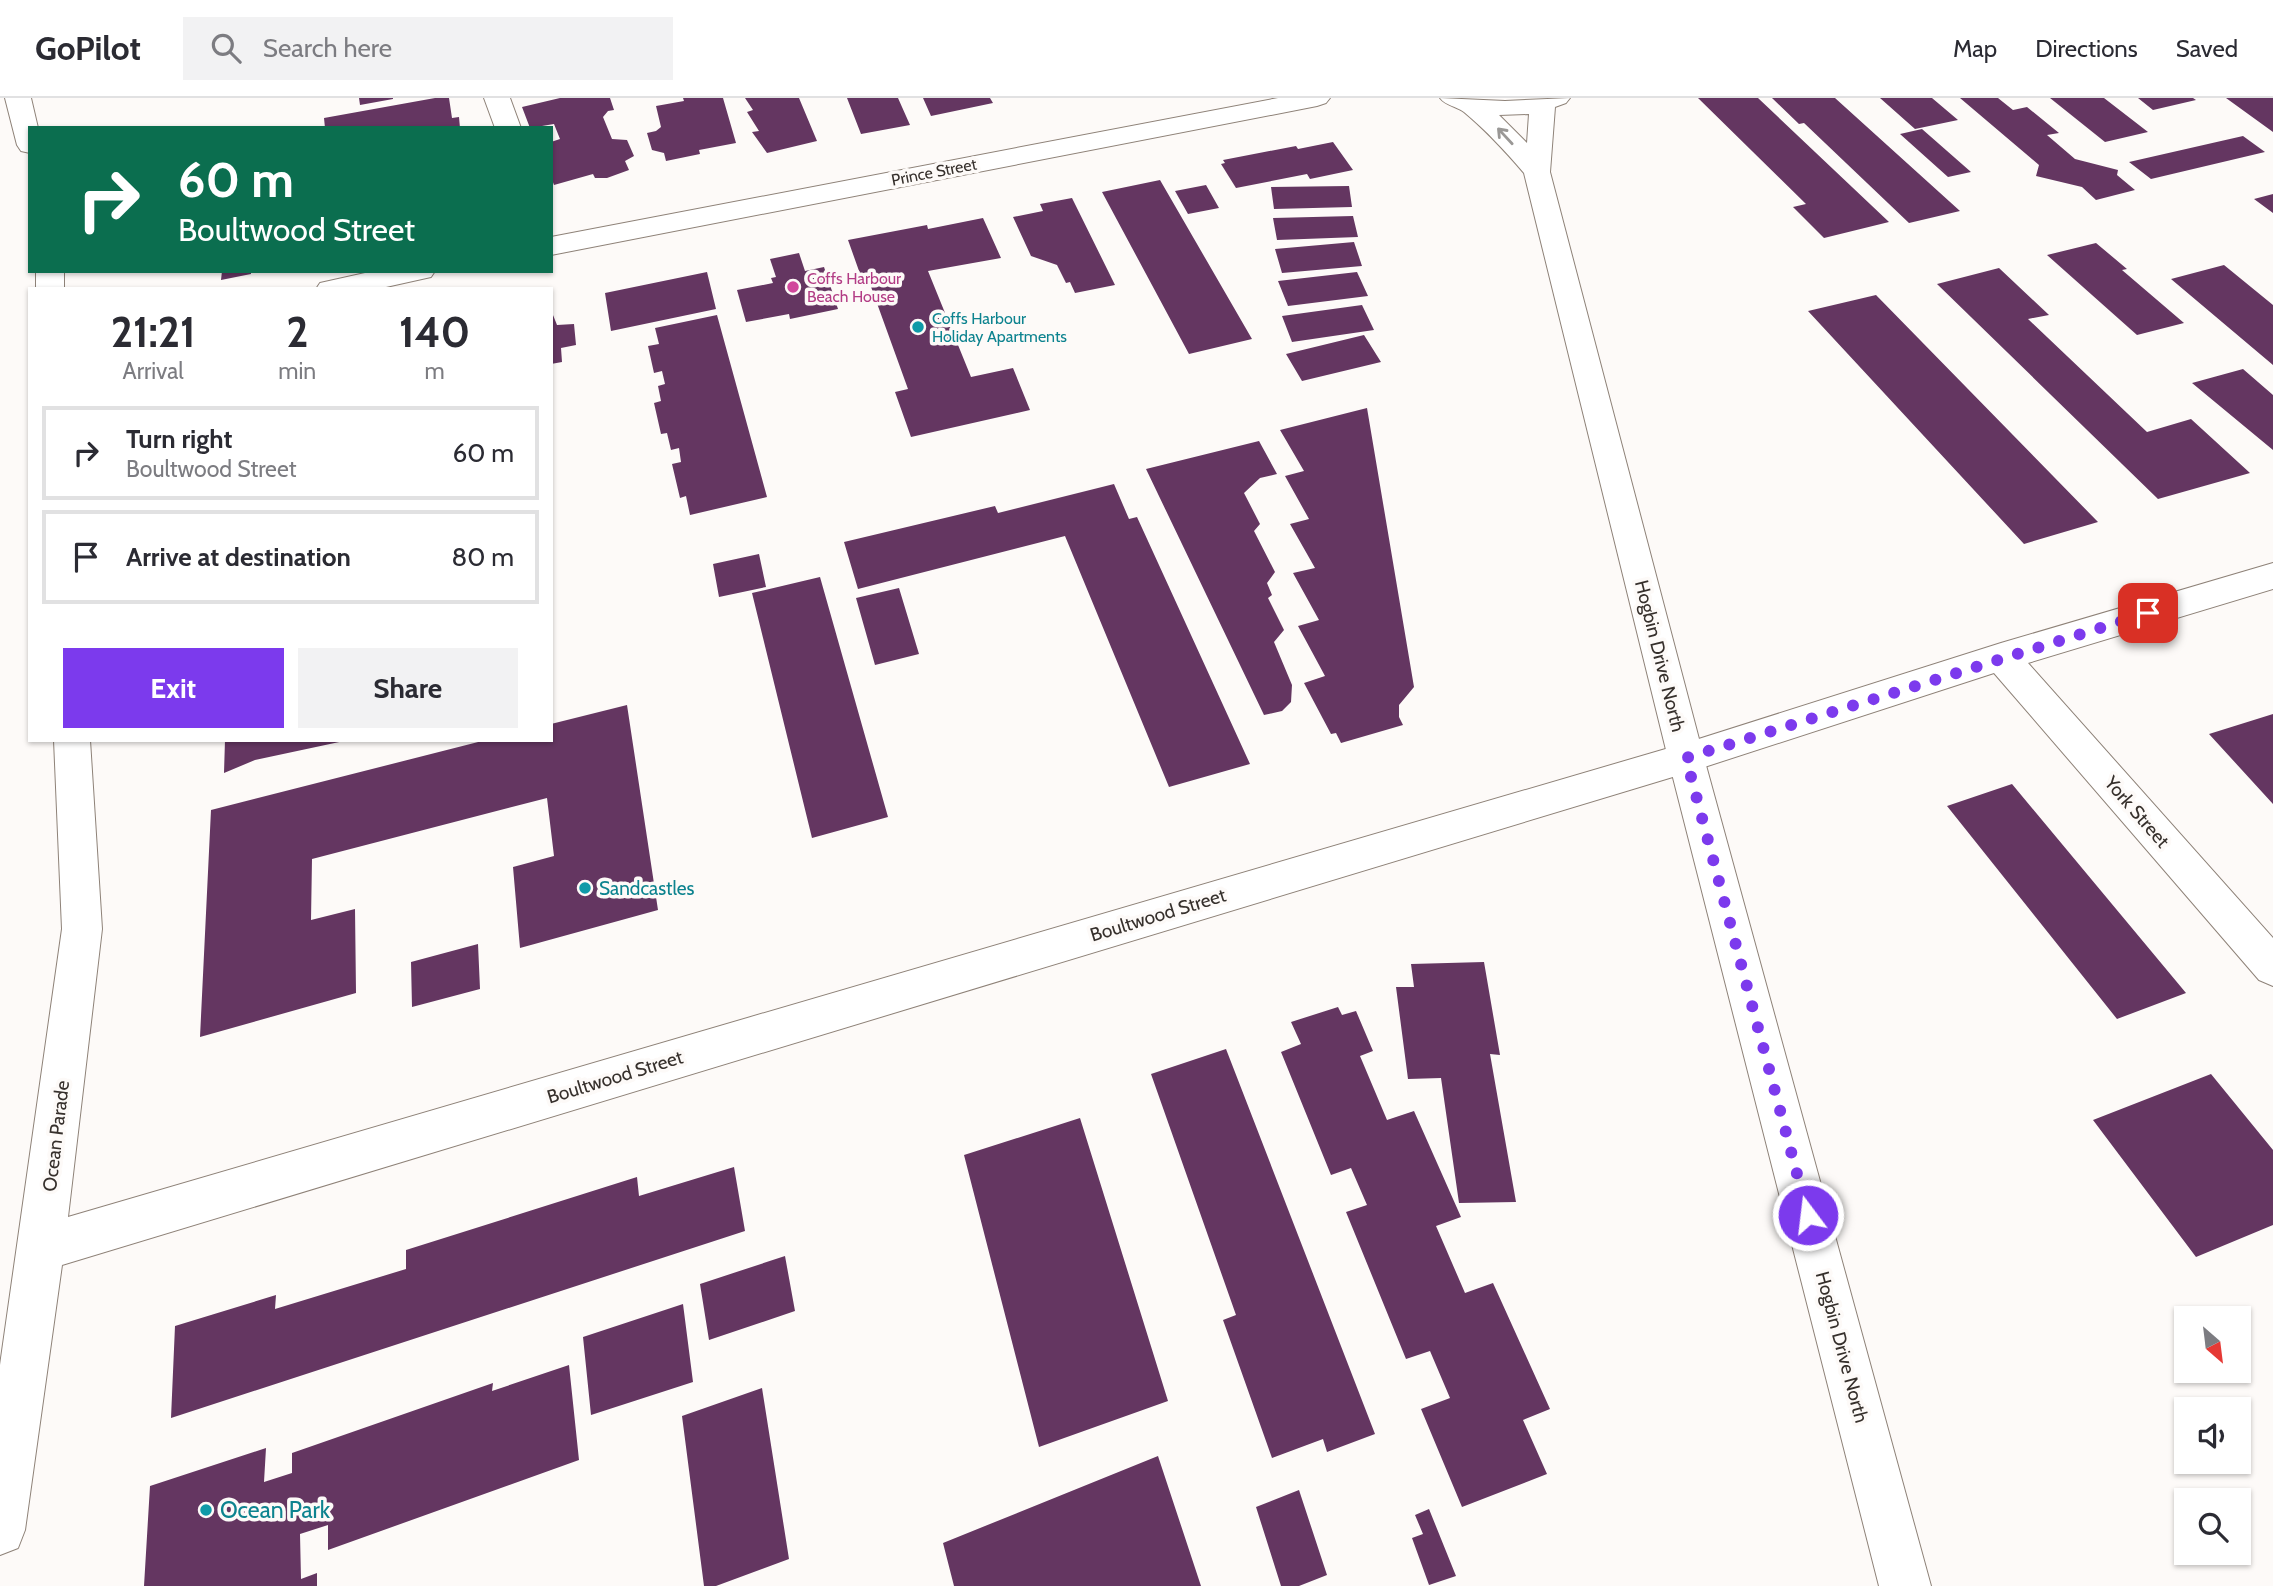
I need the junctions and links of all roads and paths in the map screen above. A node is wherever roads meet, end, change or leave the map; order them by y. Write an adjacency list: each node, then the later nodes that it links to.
1 (18, 98): 7 (street)
2 (497, 98): 6 (street)
3 (1317, 98): 9 (street, Prince Street)
4 (1461, 101): 5 (street); 8 (street, Hogbin Drive North, one-way to 4)
5 (1550, 101): 8 (street, Hogbin Drive North)
6 (507, 126)
7 (28, 137)
8 (1537, 172): 15 (street, Hogbin Drive North)
9 (553, 246)
10 (411, 273): 11 (street)
11 (340, 287)
12 (2273, 576): 13 (street, Boultwood Street)
13 (2001, 657): 15 (street, Boultwood Street); 16 (street, York Street)
14 (72, 742): 17 (street, Ocean Parade)
15 (1686, 758): 17 (street, Boultwood Street); 19 (street, Hogbin Drive North)
16 (2273, 967)
17 (41, 1248): 18 (street, Ocean Parade)
18 (0, 1530)
19 (1905, 1586)

